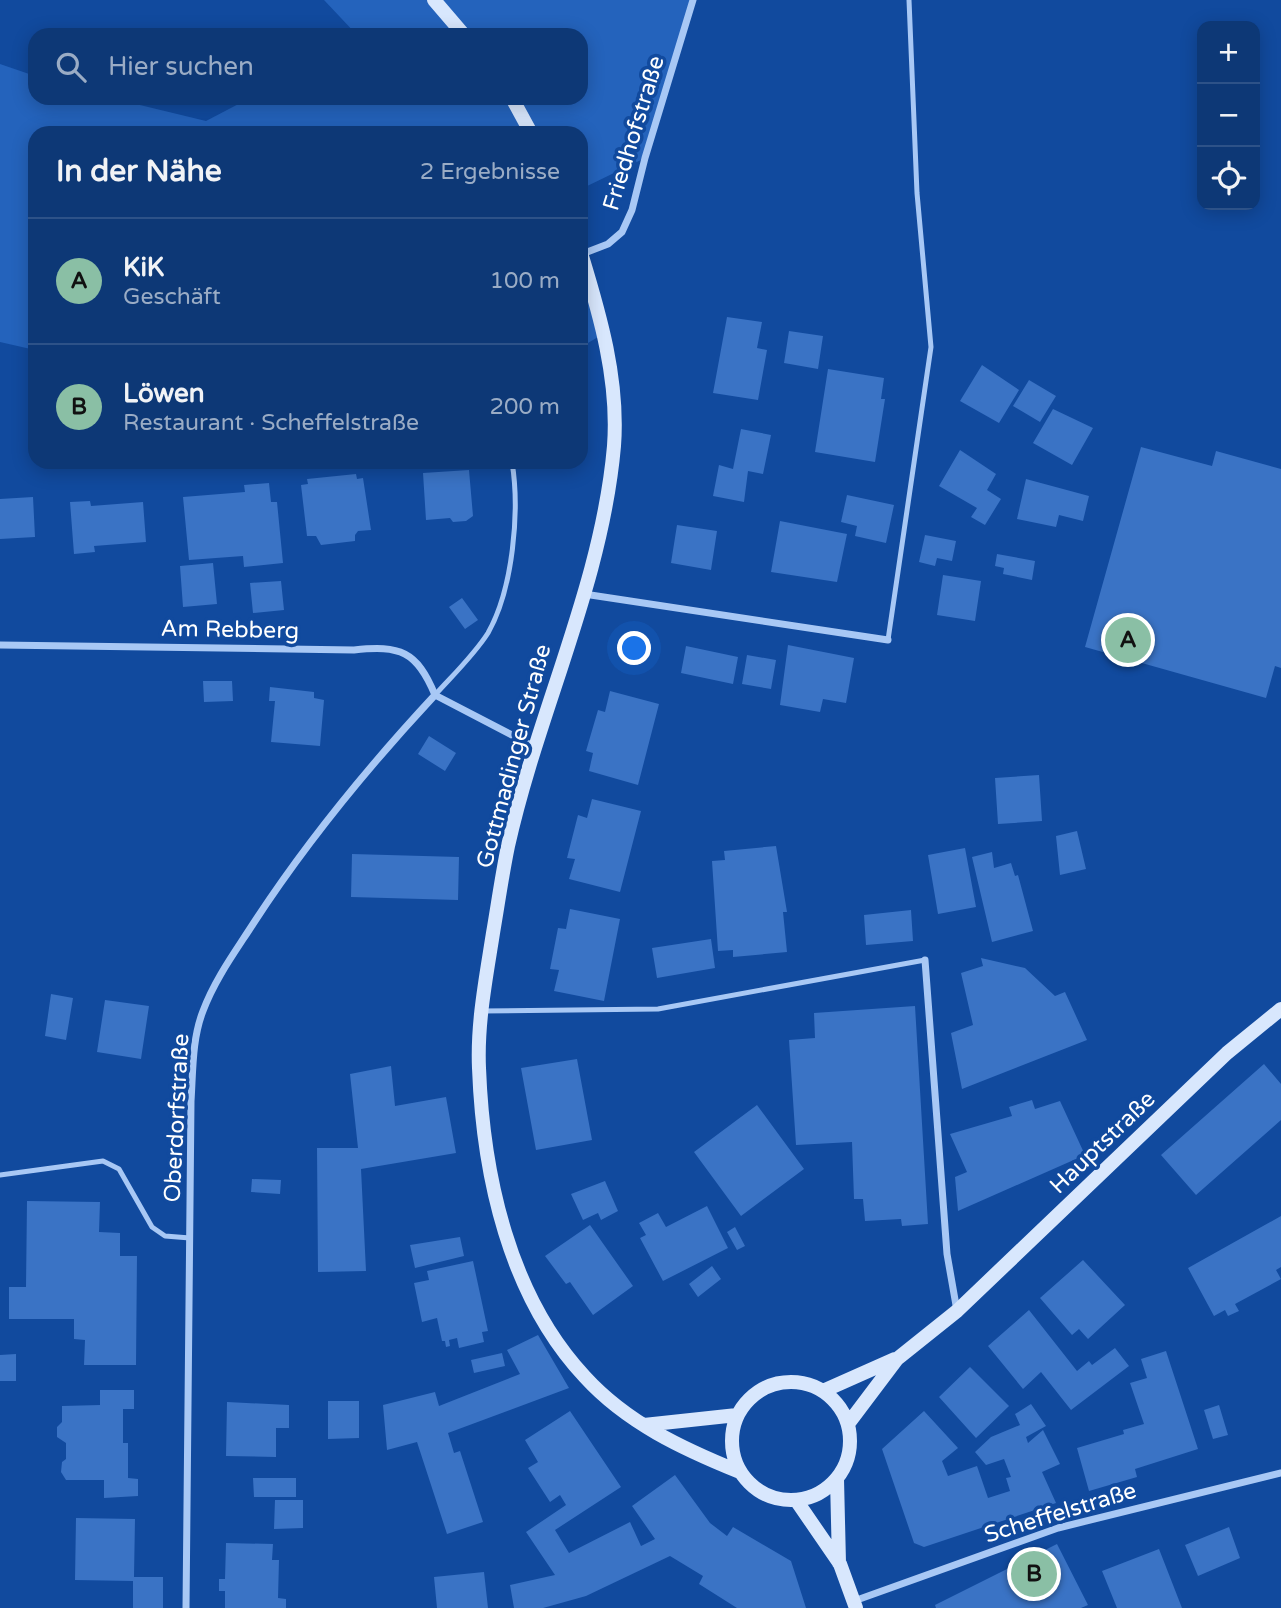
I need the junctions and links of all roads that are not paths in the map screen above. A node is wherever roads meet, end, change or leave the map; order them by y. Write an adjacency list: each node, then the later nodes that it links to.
1 (434, 0): 4 (main road)
2 (693, 0): 7 (street, Friedhofstraße)
3 (909, 0): 11 (lane)
4 (458, 28)
5 (516, 105): 6 (main road)
6 (527, 126)
7 (588, 251)
8 (588, 277): 10 (main road, Gottmadinger Straße)
9 (513, 469): 13 (lane)
10 (584, 594): 11 (street); 14 (main road, Gottmadinger Straße)
11 (888, 640)
12 (0, 645): 13 (street, Am Rebberg)
13 (435, 695): 14 (street); 19 (street, Oberdorfstraße)
14 (535, 747): 17 (main road, Gottmadinger Straße)
15 (925, 960): 17 (lane); 20 (street)
16 (1281, 1009): 20 (main road, Hauptstraße)
17 (481, 1011): 25 (main road, Gottmadinger Straße)
18 (0, 1175): 19 (lane)
19 (190, 1238): 32 (street, Oberdorfstraße)
20 (957, 1311): 21 (main road, Hauptstraße)
21 (897, 1359): 22 (main road, Hauptstraße); 24 (main road, Hauptstraße)
22 (823, 1391): 23 (main road); 24 (main road)
23 (737, 1415): 25 (main road); 26 (main road)
24 (848, 1424): 28 (main road)
25 (644, 1425): 26 (main road, Gottmadinger Straße)
26 (740, 1472): 29 (main road)
27 (1281, 1473): 31 (street, Scheffelstraße)
28 (837, 1479): 29 (main road); 30 (main road)
29 (796, 1500): 30 (main road)
30 (840, 1564): 31 (main road)
31 (855, 1605)
32 (186, 1608)

